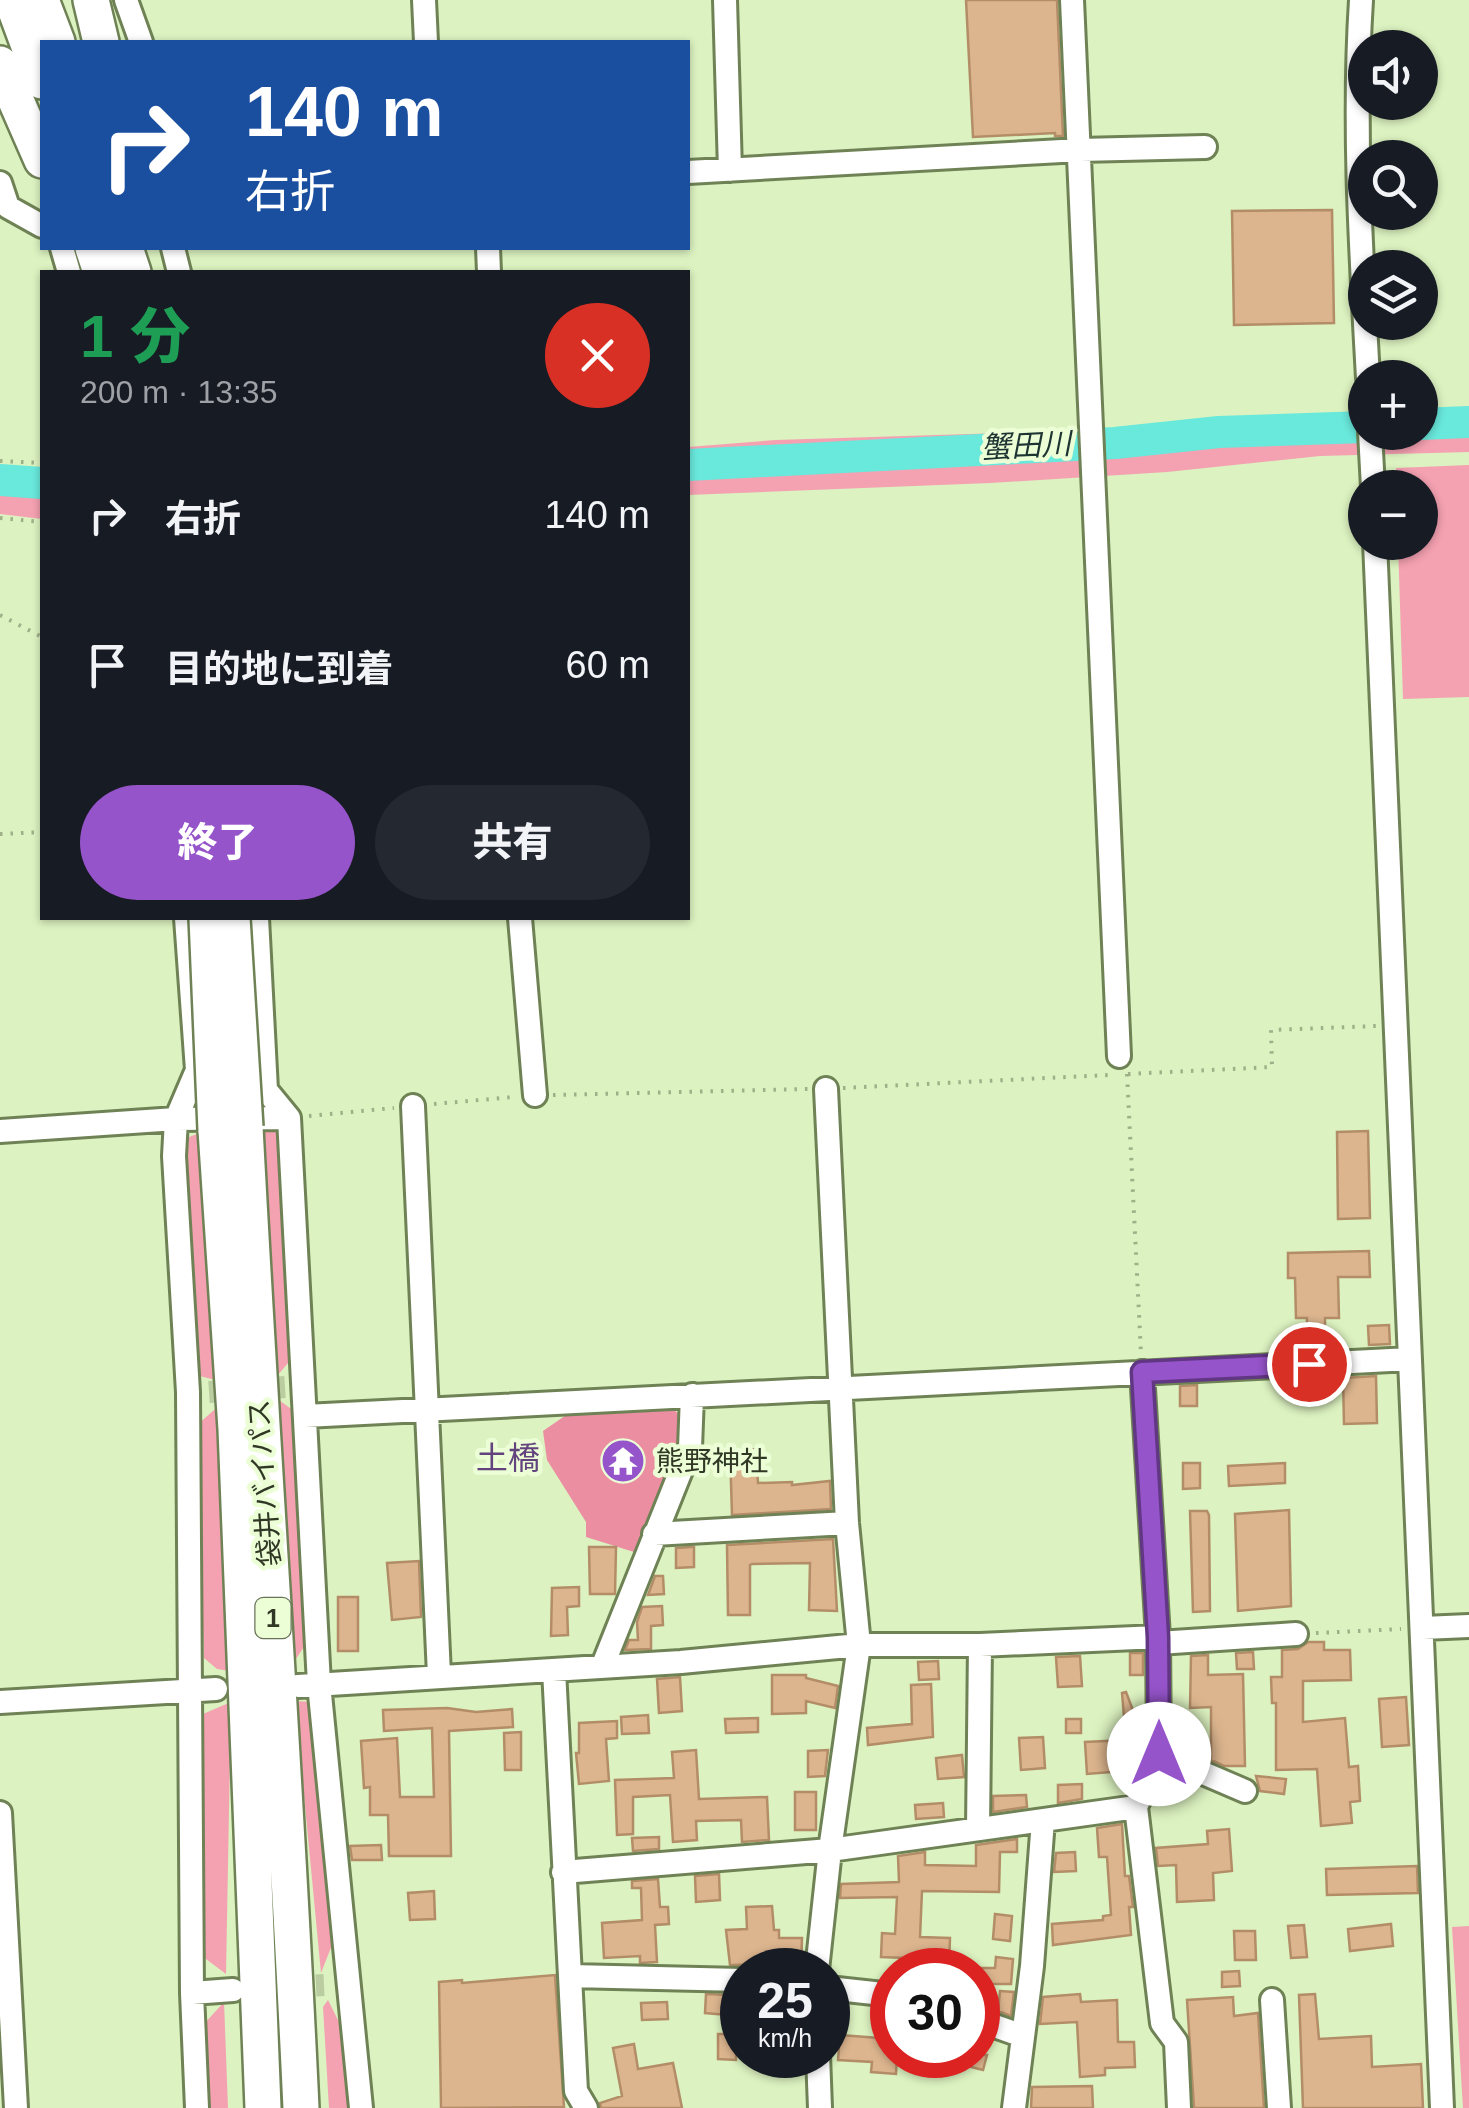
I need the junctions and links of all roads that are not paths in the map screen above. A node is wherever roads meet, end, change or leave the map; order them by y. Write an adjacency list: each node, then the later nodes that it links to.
1 (12, 0): 14 (highway)
2 (40, 0): 9 (highway)
3 (91, 0): 10 (highway)
4 (126, 0): 11 (street)
5 (424, 0): 12 (street)
6 (725, 0): 18 (street)
7 (1072, 0): 16 (street)
8 (1361, 0): 22 (street)
9 (56, 40)
10 (101, 40)
11 (140, 40)
12 (426, 40)
13 (0, 64): 17 (highway)
14 (40, 76)
15 (1205, 147): 16 (street)
16 (1080, 150): 18 (street); 29 (street)
17 (40, 155)
18 (730, 170): 19 (street)
19 (690, 172)
20 (0, 183): 21 (street)
21 (40, 225)
22 (1367, 360)
23 (1376, 560): 37 (street)
24 (186, 920): 34 (street)
25 (206, 920): 35 (highway, 袋井バイパス / 1, bridge)
26 (232, 920): 35 (highway, 袋井バイパス / 1, bridge)
27 (257, 920): 33 (street)
28 (520, 920): 31 (street)
29 (1114, 1065)
30 (826, 1089): 39 (street)
31 (535, 1095)
32 (413, 1106): 41 (street)
33 (289, 1118): 34 (street); 42 (street)
34 (176, 1119): 36 (street); 56 (street)
35 (230, 1129): 65 (highway, 袋井バイパス / 1); 66 (highway, 袋井バイパス / 1)
36 (0, 1131)
37 (1410, 1359): 38 (street); 46 (street)
38 (1142, 1372): 39 (street); 48 (street)
39 (840, 1388): 40 (street); 43 (street)
40 (692, 1396): 41 (street); 44 (street)
41 (428, 1409): 42 (street); 53 (street)
42 (305, 1416): 54 (street)
43 (847, 1523): 44 (street); 49 (street)
44 (654, 1534): 51 (street)
45 (1469, 1626): 46 (street)
46 (1423, 1628): 91 (street)
47 (1296, 1634): 48 (street)
48 (1158, 1640): 50 (street); 58 (street)
49 (859, 1645): 50 (street); 51 (street); 64 (street)
50 (980, 1645): 63 (street)
51 (602, 1665): 52 (street)
52 (554, 1670): 53 (street); 67 (street)
53 (440, 1675): 54 (street)
54 (309, 1685): 71 (street)
55 (216, 1689): 56 (street)
56 (191, 1690): 57 (street); 74 (street)
57 (0, 1702)
58 (1159, 1754): 59 (street); 60 (street)
59 (1246, 1792)
60 (1136, 1807): 62 (street); 89 (street)
61 (0, 1813): 79 (street)
62 (1043, 1820): 63 (street); 77 (street)
63 (978, 1829): 64 (street)
64 (830, 1850): 67 (street); 68 (street)
65 (290, 1870): 83 (highway, 袋井バイパス / 1); 84 (highway)
66 (253, 1871): 81 (highway); 82 (highway, 袋井バイパス / 1)
67 (563, 1872): 69 (street)
68 (819, 1948)
69 (571, 1976): 70 (street); 86 (street)
70 (720, 1979)
71 (348, 1983): 72 (street); 85 (street)
72 (324, 1986)
73 (234, 1990): 74 (street)
74 (192, 1993): 80 (street)
75 (1272, 2000): 90 (street)
76 (1000, 2028): 77 (street)
77 (1023, 2036): 88 (street)
78 (819, 2078): 87 (street)
79 (16, 2108)
80 (197, 2108)
81 (245, 2108)
82 (263, 2108)
83 (300, 2108)
84 (316, 2108)
85 (360, 2108)
86 (586, 2108)
87 (820, 2108)
88 (1014, 2108)
89 (1179, 2108)
90 (1280, 2108)
91 (1442, 2108)

